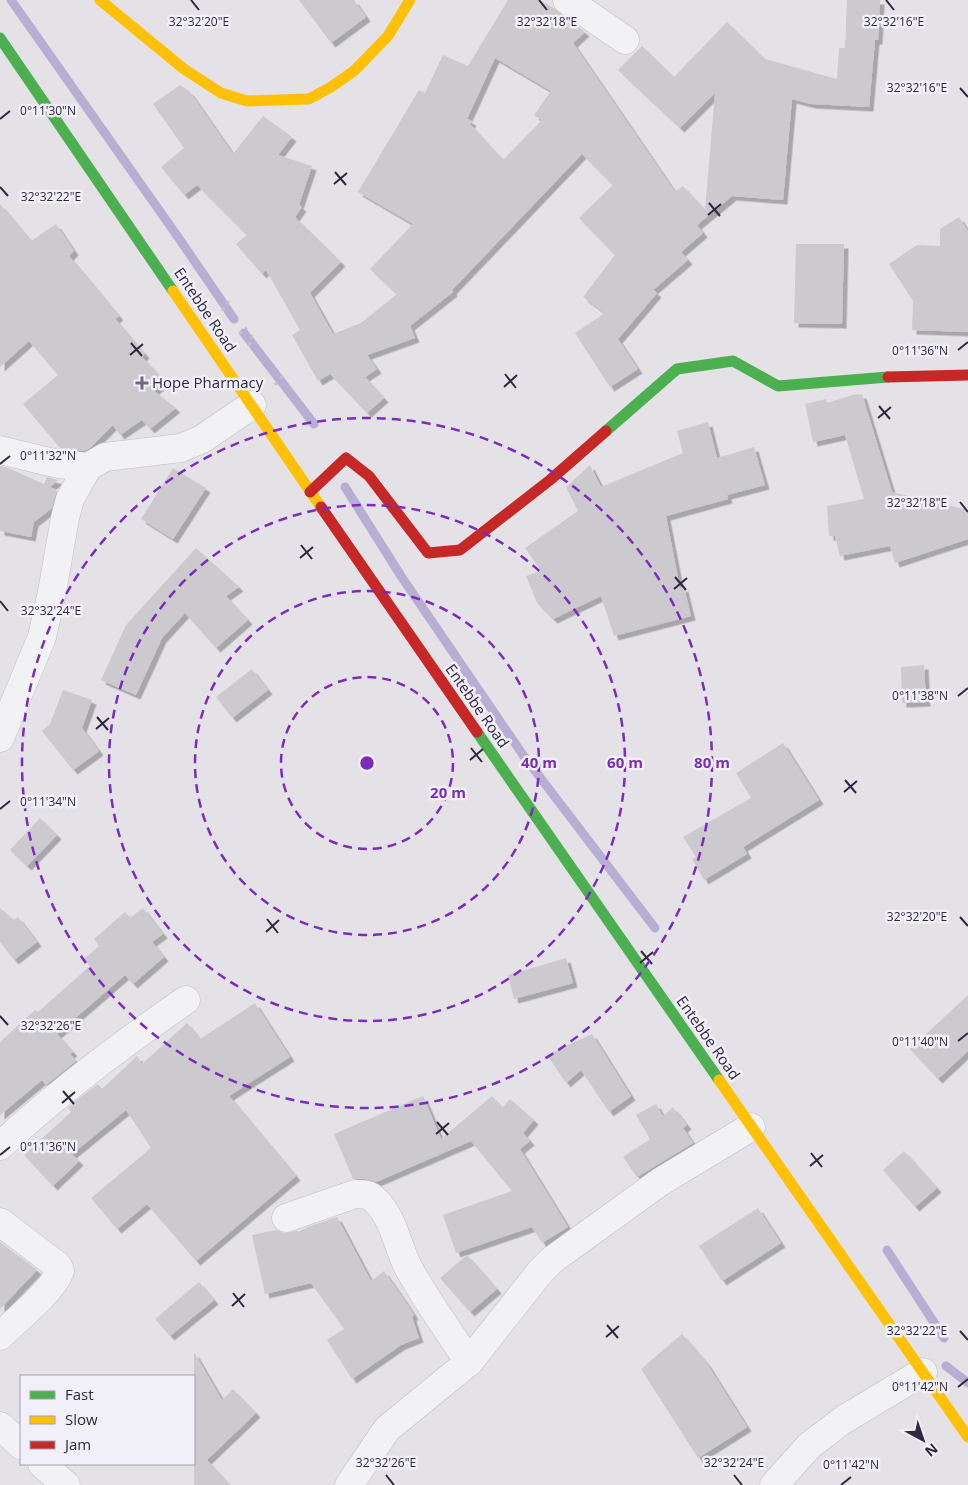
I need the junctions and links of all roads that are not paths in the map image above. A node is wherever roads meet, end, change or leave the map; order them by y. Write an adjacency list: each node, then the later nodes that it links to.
1 (100, 0): 2 (main road)
2 (410, 0)
3 (567, 0): 5 (street)
4 (0, 38): 7 (main road, Entebbe Road)
5 (625, 40)
6 (968, 375): 10 (main road)
7 (252, 405): 9 (street); 10 (main road, Entebbe Road)
8 (0, 450): 9 (street)
9 (88, 466): 11 (street)
10 (310, 492): 13 (main road, Entebbe Road)
11 (0, 738)
12 (186, 1000): 14 (street)
13 (751, 1127): 18 (street); 19 (main road, Entebbe Road)
14 (0, 1146)
15 (286, 1218): 18 (street)
16 (0, 1222): 17 (street)
17 (0, 1336)
18 (469, 1362): 25 (street)
19 (923, 1372): 21 (main road, Entebbe Road); 26 (street)
20 (0, 1426): 22 (street)
21 (968, 1437)
22 (20, 1445)
23 (43, 1465): 24 (street)
24 (66, 1485)
25 (349, 1485)
26 (774, 1485)

